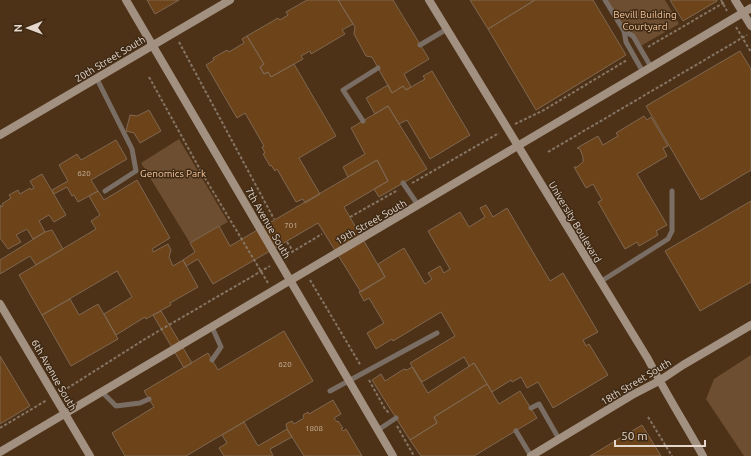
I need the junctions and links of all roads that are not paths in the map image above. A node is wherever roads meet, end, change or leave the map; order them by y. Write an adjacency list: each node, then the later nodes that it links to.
1 (126, 0): 11 (street, 7th Avenue South)
2 (230, 0): 11 (street, 20th Street South)
3 (429, 0): 9 (street, University Boulevard)
4 (605, 0): 10 (lane)
5 (735, 0): 7 (street)
6 (751, 8): 7 (street, 19th Street South)
7 (743, 13): 8 (street); 13 (street, 19th Street South)
8 (751, 26)
9 (447, 29): 12 (lane); 19 (street, University Boulevard)
10 (624, 31): 13 (lane); 15 (lane)
11 (153, 45): 16 (street, 20th Street South); 24 (street, 7th Avenue South)
12 (420, 45)
13 (651, 67): 15 (street, 19th Street South)
14 (378, 68): 17 (lane)
15 (643, 72): 19 (street, 19th Street South)
16 (97, 78): 18 (street, 20th Street South); 21 (lane)
17 (363, 121)
18 (0, 136)
19 (517, 146): 23 (street, 19th Street South); 25 (street, University Boulevard)
20 (404, 185): 23 (lane)
21 (105, 191)
22 (672, 191): 25 (lane)
23 (418, 205): 24 (street, 19th Street South)
24 (290, 281): 28 (street, 19th Street South); 31 (street, 7th Avenue South)
25 (600, 282): 32 (street, University Boulevard)
26 (0, 304): 37 (street, 6th Avenue South)
27 (751, 325): 32 (street, 18th Street South)
28 (212, 327): 30 (lane); 34 (street, 19th Street South)
29 (437, 332): 31 (lane)
30 (212, 360)
31 (349, 380): 33 (lane); 39 (street, 7th Avenue South)
32 (659, 381): 41 (street, 18th Street South); 46 (street, University Boulevard)
33 (330, 391)
34 (102, 392): 35 (lane); 37 (street, 19th Street South)
35 (149, 399)
36 (531, 408): 41 (lane)
37 (65, 414): 42 (street, 19th Street South); 43 (street, 6th Avenue South)
38 (395, 419): 39 (lane)
39 (378, 430): 44 (street, 7th Avenue South)
40 (516, 431): 45 (lane)
41 (559, 439): 45 (street, 18th Street South)
42 (0, 452)
43 (90, 456)
44 (394, 456)
45 (531, 456)
46 (703, 456)

